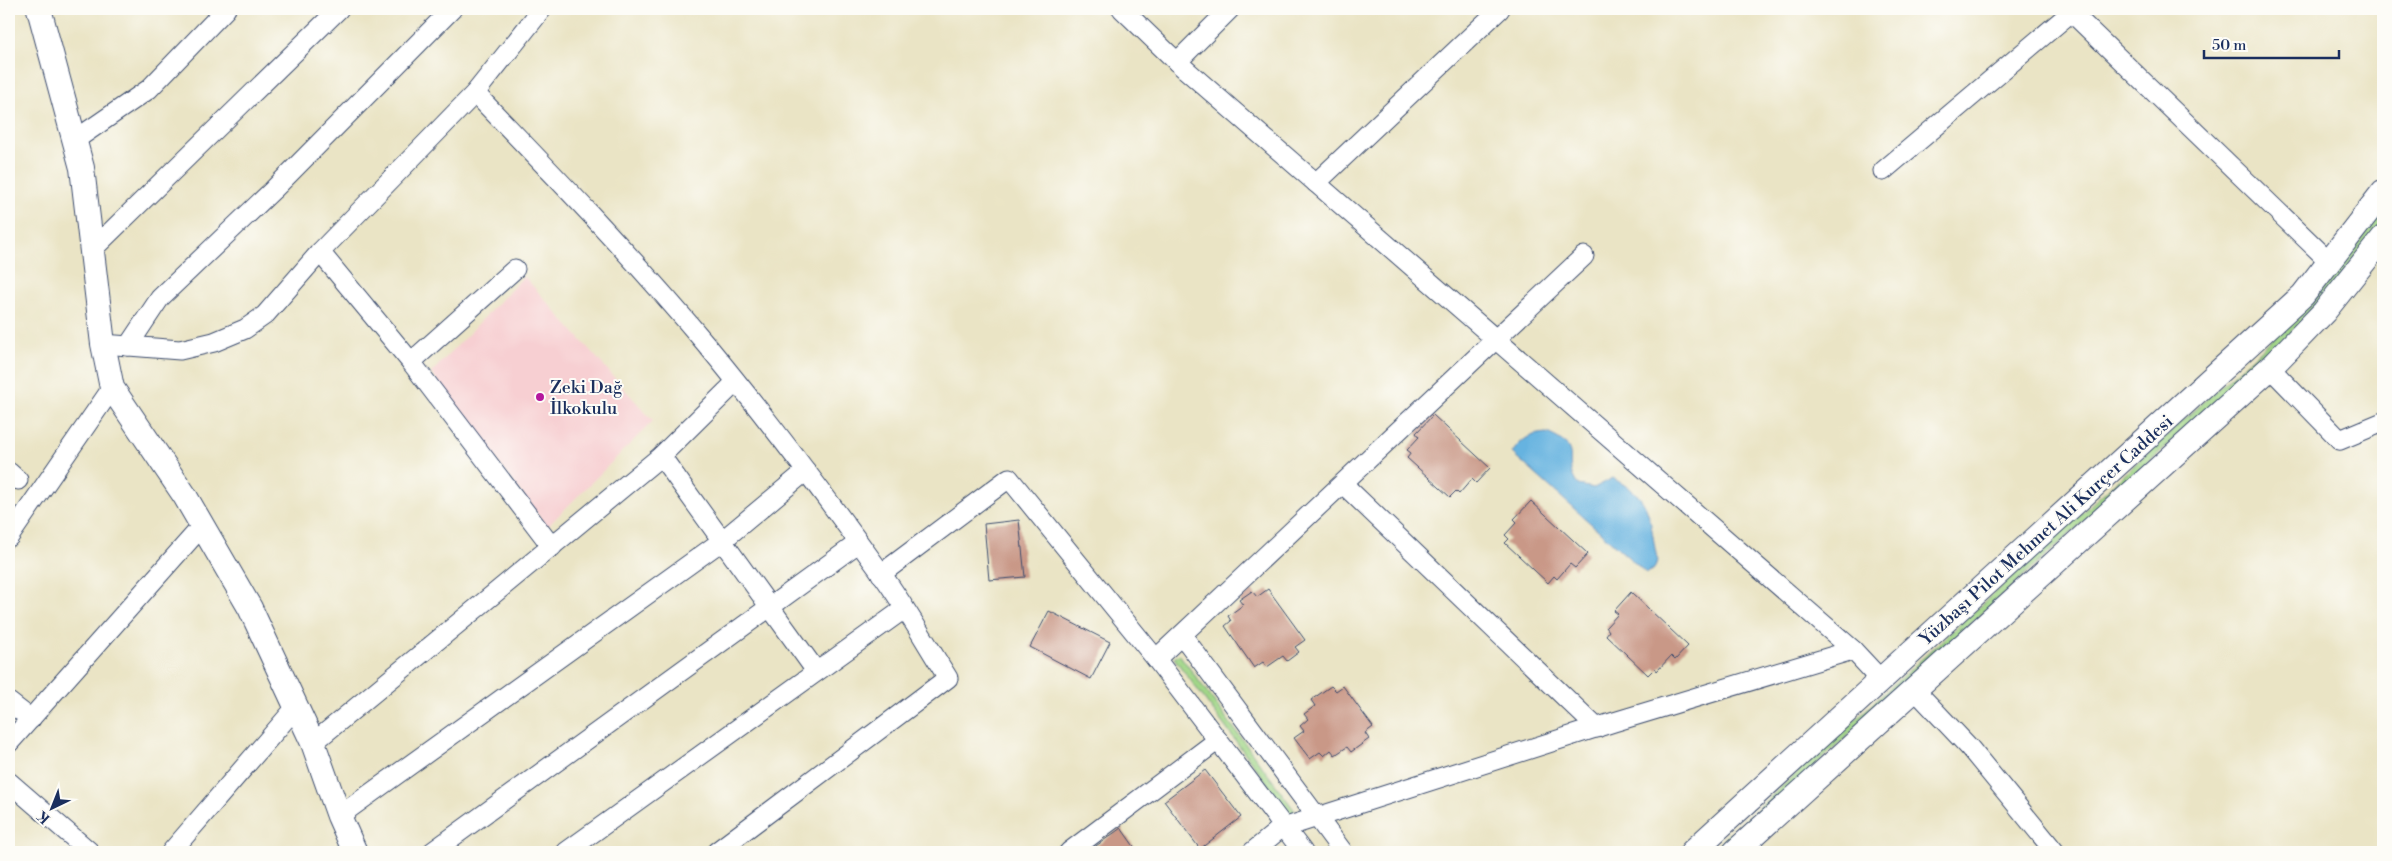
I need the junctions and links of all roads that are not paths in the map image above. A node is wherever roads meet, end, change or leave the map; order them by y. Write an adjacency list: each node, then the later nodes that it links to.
1 (39, 9): 12 (main road)
2 (226, 9): 12 (street)
3 (339, 9): 17 (street)
4 (452, 9): 24 (street)
5 (542, 9): 11 (street)
6 (1122, 9): 10 (street)
7 (1230, 9): 10 (street)
8 (1500, 9): 14 (street)
9 (2071, 10): 13 (street); 20 (street)
10 (1177, 62): 14 (street)
11 (475, 93): 18 (street); 27 (street)
12 (75, 140): 17 (main road)
13 (1883, 171)
14 (1316, 183): 22 (street)
15 (2383, 192): 20 (main road, Yüzbaşı Pilot Mehmet Ali Kurçer Caddesi)
16 (2383, 238): 26 (main road, Yüzbaşı Pilot Mehmet Ali Kurçer Caddesi)
17 (93, 249): 23 (main road)
18 (320, 252): 24 (street); 25 (street)
19 (1584, 256): 22 (street)
20 (2330, 262): 45 (main road, Yüzbaşı Pilot Mehmet Ali Kurçer Caddesi)
21 (515, 268): 25 (street)
22 (1495, 338): 32 (street); 42 (street)
23 (102, 344): 24 (street); 28 (main road)
24 (128, 346)
25 (411, 362): 37 (street)
26 (2270, 368): 29 (street); 46 (main road, Yüzbaşı Pilot Mehmet Ali Kurçer Caddesi)
27 (736, 382): 30 (street); 31 (street)
28 (112, 388): 33 (main road); 34 (street)
29 (2383, 422)
30 (661, 456): 35 (street); 37 (street)
31 (806, 470): 35 (street); 36 (street)
32 (1343, 484): 41 (street); 50 (street)
33 (202, 526): 48 (main road); 49 (street)
34 (9, 537)
35 (723, 540): 39 (street); 55 (street)
36 (858, 543): 38 (street); 39 (street)
37 (552, 547): 53 (street)
38 (882, 574): 40 (street); 43 (street)
39 (769, 608): 44 (street); 61 (street)
40 (904, 609): 44 (street); 63 (street)
41 (1182, 635): 43 (street); 56 (street)
42 (1852, 650): 45 (street); 50 (street)
43 (1156, 659): 51 (street)
44 (816, 671): 62 (street)
45 (1882, 681): 68 (main road, Yüzbaşı Pilot Mehmet Ali Kurçer Caddesi)
46 (1915, 690): 69 (main road, Yüzbaşı Pilot Mehmet Ali Kurçer Caddesi); 70 (street)
47 (9, 702): 49 (street)
48 (298, 706): 53 (main road); 59 (street)
49 (31, 719): 52 (street)
50 (1597, 728): 56 (street)
51 (1218, 740): 57 (street); 64 (street)
52 (9, 743)
53 (314, 743): 55 (main road)
54 (9, 782): 58 (street)
55 (338, 816): 60 (main road)
56 (1317, 817): 57 (street); 67 (street)
57 (1284, 827): 65 (street); 66 (street)
58 (90, 852)
59 (172, 852)
60 (354, 852)
61 (432, 852)
62 (566, 852)
63 (716, 852)
64 (1069, 852)
65 (1252, 852)
66 (1302, 852)
67 (1343, 852)
68 (1692, 852)
69 (1735, 852)
70 (2056, 852)

